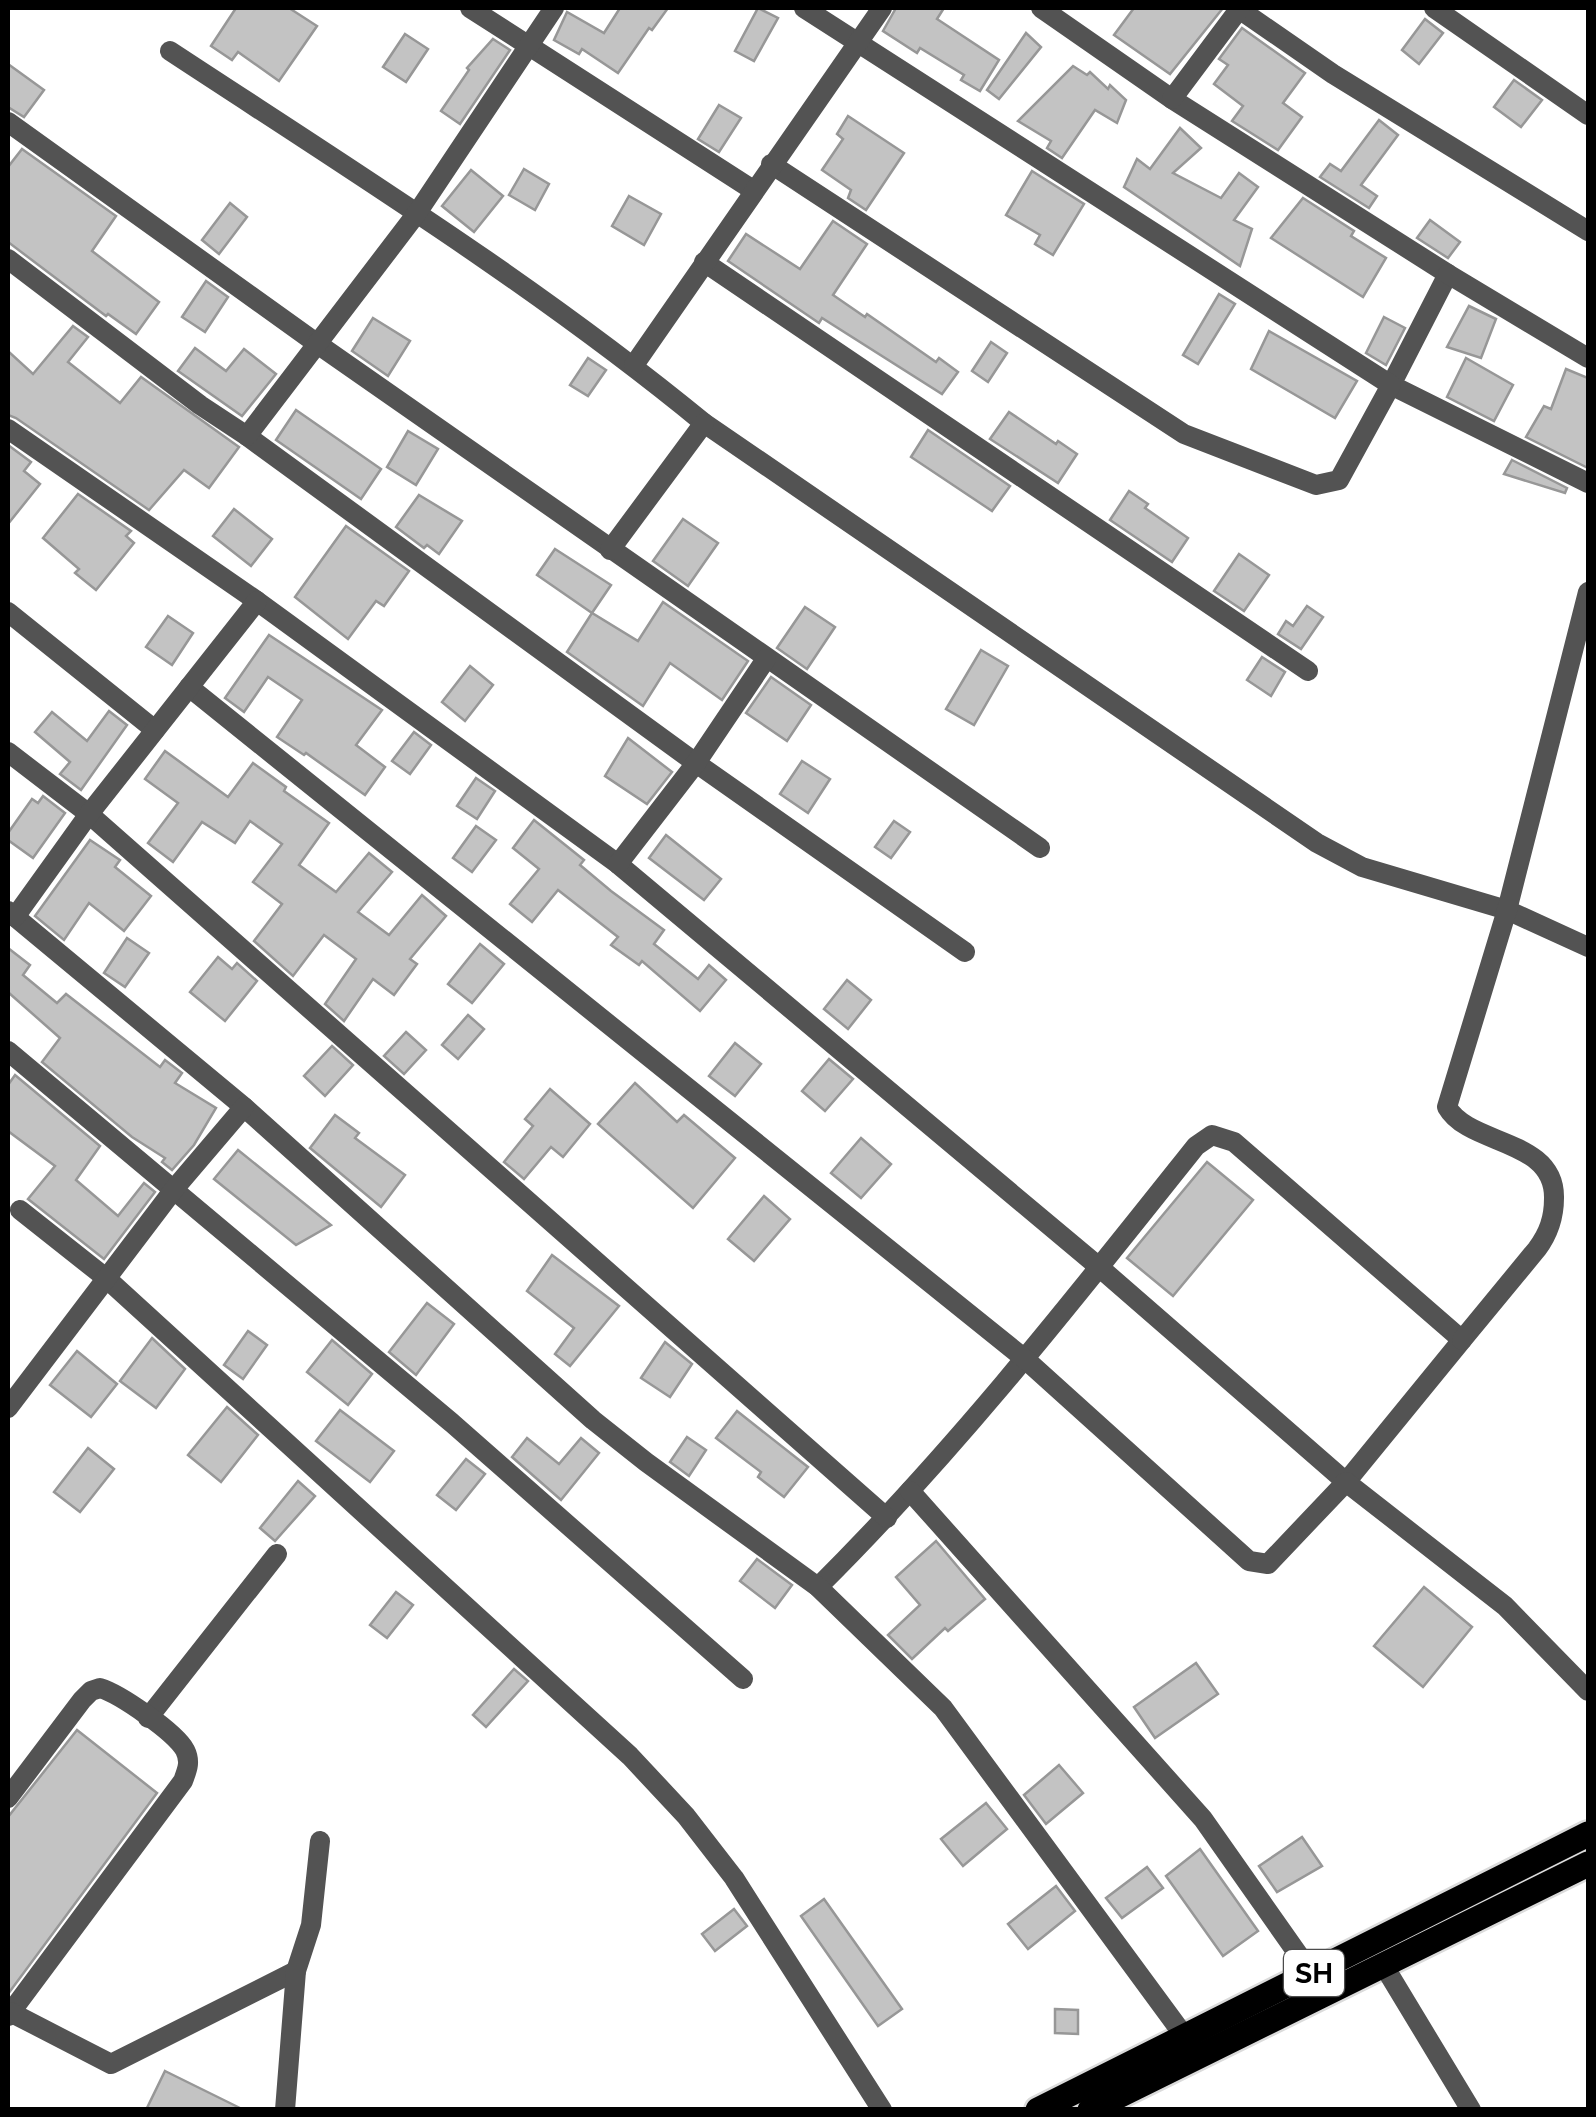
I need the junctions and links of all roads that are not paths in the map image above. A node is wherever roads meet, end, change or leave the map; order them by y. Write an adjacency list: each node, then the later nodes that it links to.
1 (470, 8): 9 (street)
2 (554, 8): 9 (street)
3 (804, 8): 8 (street)
4 (882, 8): 8 (street)
5 (1240, 8): 11 (street); 17 (street)
6 (1434, 8): 12 (street)
7 (1054, 11): 11 (street)
8 (858, 43): 14 (street); 24 (street)
9 (528, 48): 15 (street); 16 (street)
10 (170, 51): 16 (street)
11 (1172, 99): 20 (street)
12 (1588, 115)
13 (8, 122): 21 (street)
14 (771, 164): 15 (street); 24 (street)
15 (752, 190): 19 (street)
16 (417, 213): 21 (street); 23 (street)
17 (1588, 232)
18 (8, 260): 27 (street)
19 (704, 262): 23 (street); 34 (street)
20 (1448, 274): 22 (street); 24 (street)
21 (319, 345): 27 (street); 29 (street)
22 (1588, 358)
23 (634, 366): 25 (street)
24 (1391, 385): 28 (street)
25 (704, 423): 29 (street); 42 (street)
26 (8, 429): 31 (street)
27 (247, 436): 38 (street)
28 (1588, 483)
29 (610, 550): 33 (street)
30 (1588, 592): 42 (street)
31 (257, 602): 35 (street); 41 (street)
32 (8, 612): 36 (street)
33 (766, 659): 38 (street); 40 (street)
34 (1308, 671)
35 (189, 687): 36 (street); 53 (street)
36 (154, 730): 39 (street)
37 (8, 752): 39 (street)
38 (696, 762): 41 (street); 45 (street)
39 (89, 814): 43 (street); 57 (street)
40 (1040, 848)
41 (618, 864): 50 (street)
42 (1507, 910): 44 (street); 52 (street)
43 (11, 914): 47 (street)
44 (1588, 947)
45 (965, 952)
46 (10, 1057): 48 (street)
47 (244, 1107): 48 (street); 59 (street)
48 (175, 1188): 51 (street); 60 (street)
49 (20, 1210): 51 (street)
50 (1099, 1267): 52 (street); 53 (street); 55 (street)
51 (106, 1278): 54 (street); 73 (street)
52 (1462, 1340): 55 (street)
53 (1025, 1359): 55 (street); 56 (street)
54 (8, 1408)
55 (1346, 1482): 61 (street)
56 (910, 1492): 57 (street); 69 (street)
57 (888, 1518): 59 (street)
58 (276, 1554): 62 (street)
59 (818, 1587): 71 (street)
60 (743, 1679)
61 (1588, 1691)
62 (148, 1718): 63 (street); 70 (street)
63 (8, 1798)
64 (1588, 1834): 69 (main road, SH)
65 (320, 1841): 68 (street)
66 (1588, 1864): 67 (main road, SH)
67 (1384, 1966): 75 (main road, SH); 76 (street)
68 (296, 1971): 70 (street); 72 (street)
69 (1312, 1974): 71 (main road, SH)
70 (9, 2014)
71 (1186, 2037): 74 (main road, SH)
72 (284, 2110)
73 (882, 2110)
74 (1038, 2110)
75 (1090, 2110)
76 (1471, 2110)

